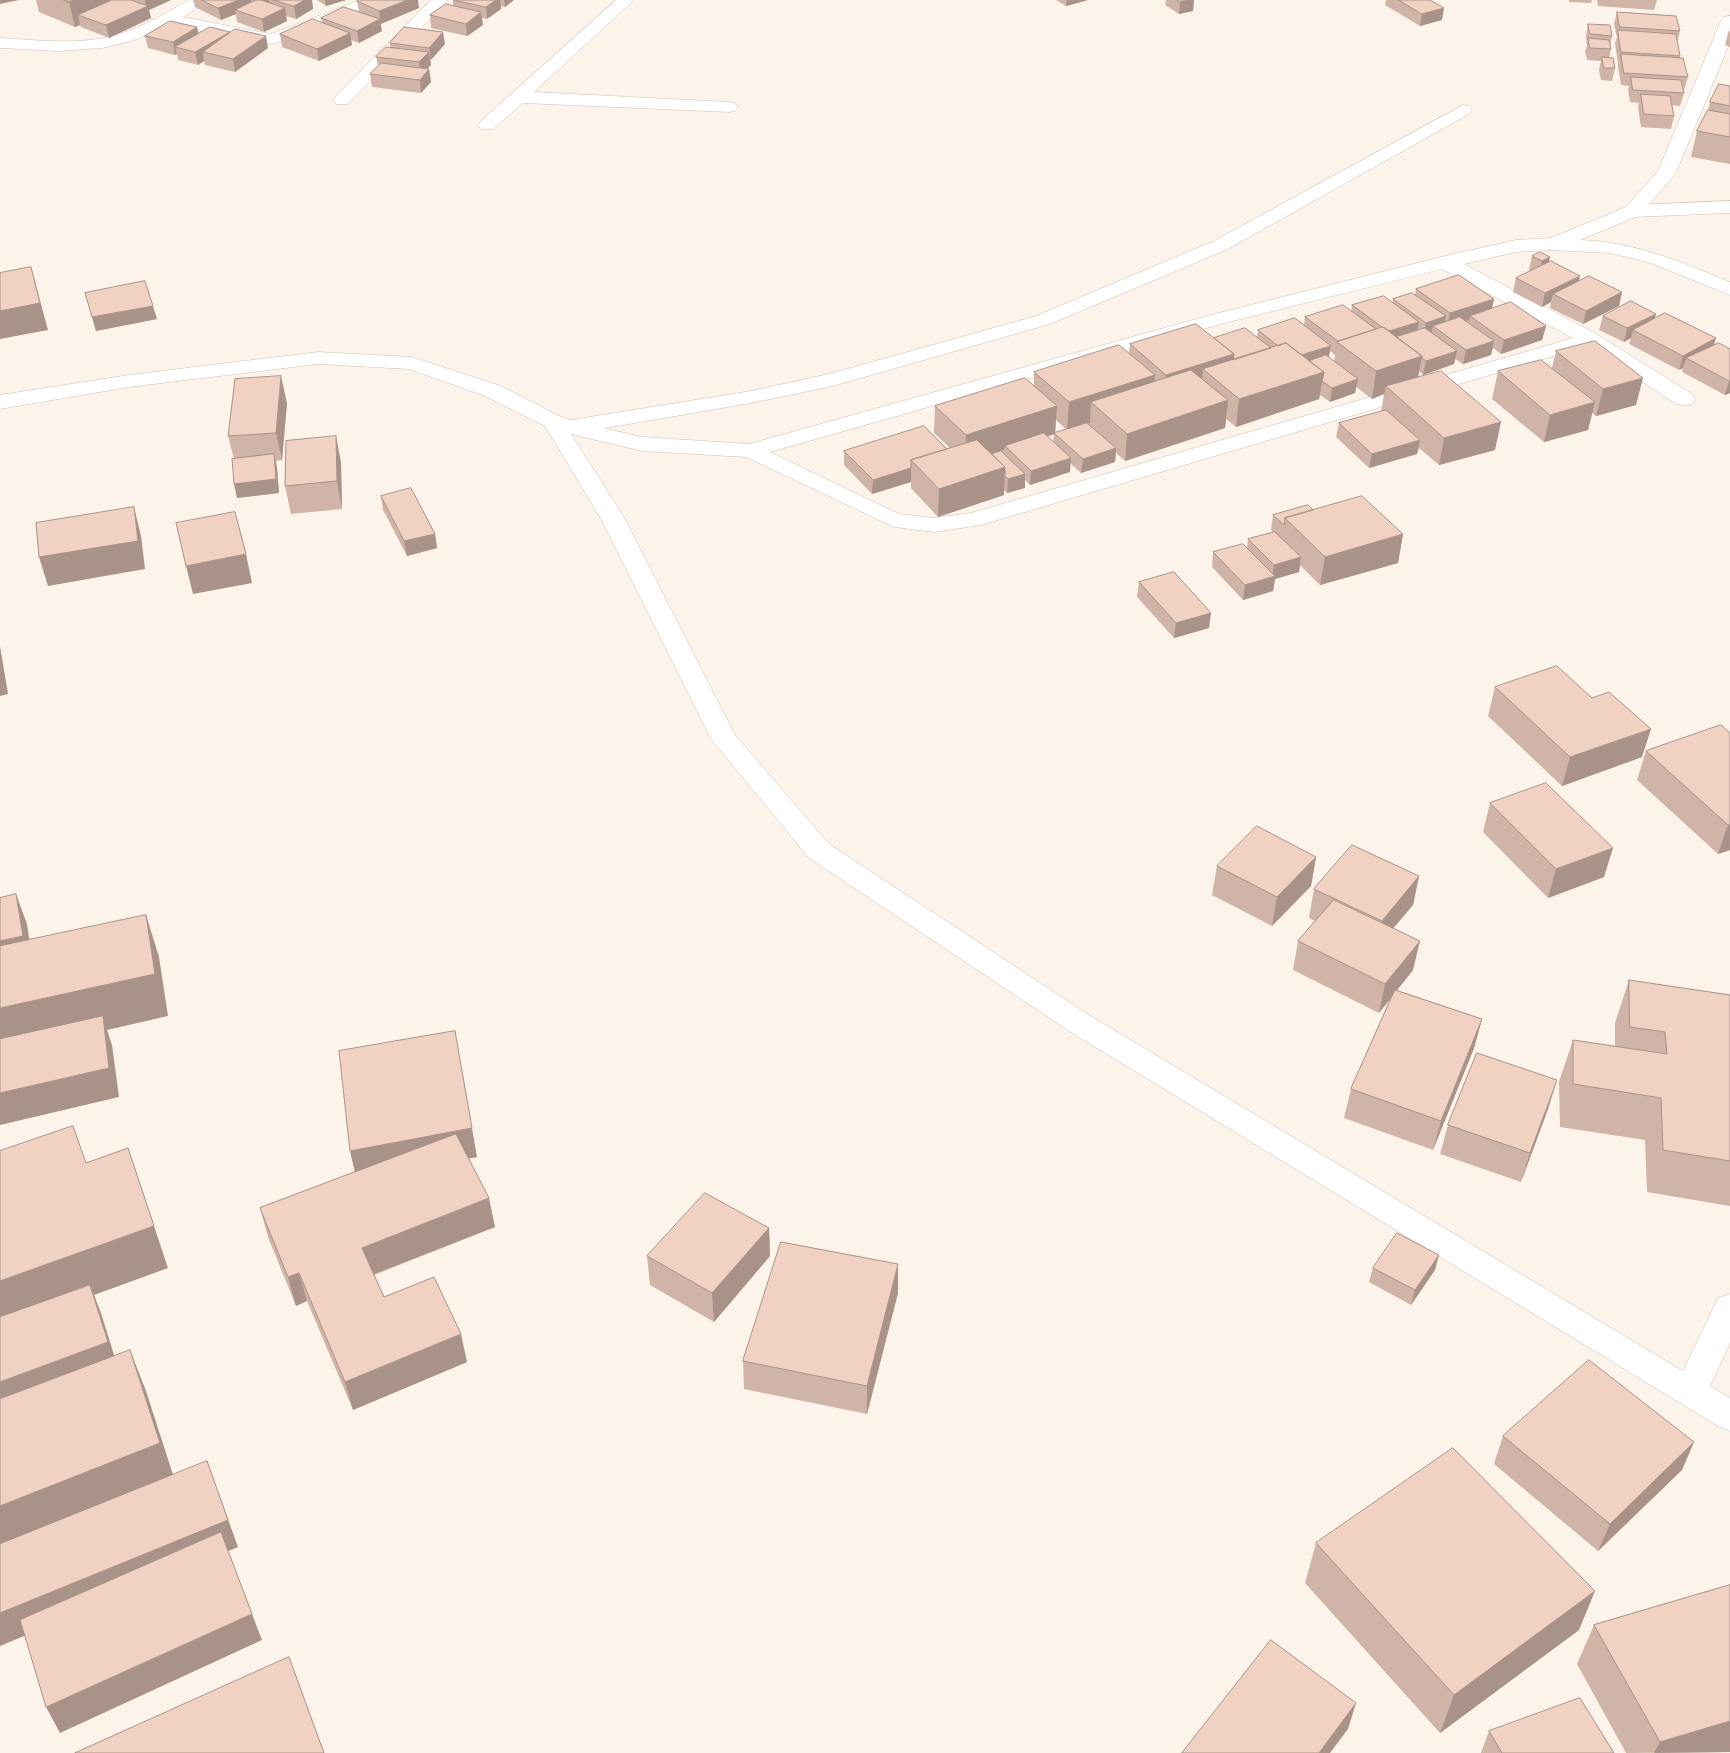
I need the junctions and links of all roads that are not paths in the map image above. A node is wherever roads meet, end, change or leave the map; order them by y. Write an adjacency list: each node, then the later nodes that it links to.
1 (200, 0): 5 (street)
2 (375, 0): 5 (street)
3 (440, 0): 9 (street)
4 (626, 0): 8 (street)
5 (166, 19): 7 (street)
6 (1730, 20): 14 (street)
7 (0, 43)
8 (519, 97): 10 (street); 12 (street)
9 (342, 100)
10 (729, 107)
11 (1463, 110): 21 (street)
12 (487, 125)
13 (1730, 207): 14 (street)
14 (1633, 211): 15 (street)
15 (1551, 244): 16 (street); 17 (street)
16 (1445, 262): 18 (street); 22 (street)
17 (1730, 289)
18 (1591, 339): 19 (street); 22 (street)
19 (1684, 399)
20 (0, 402): 21 (street)
21 (562, 424): 22 (street); 24 (street)
22 (750, 451)
23 (1730, 1308): 24 (street)
24 (1690, 1392): 25 (street)
25 (1730, 1416)

